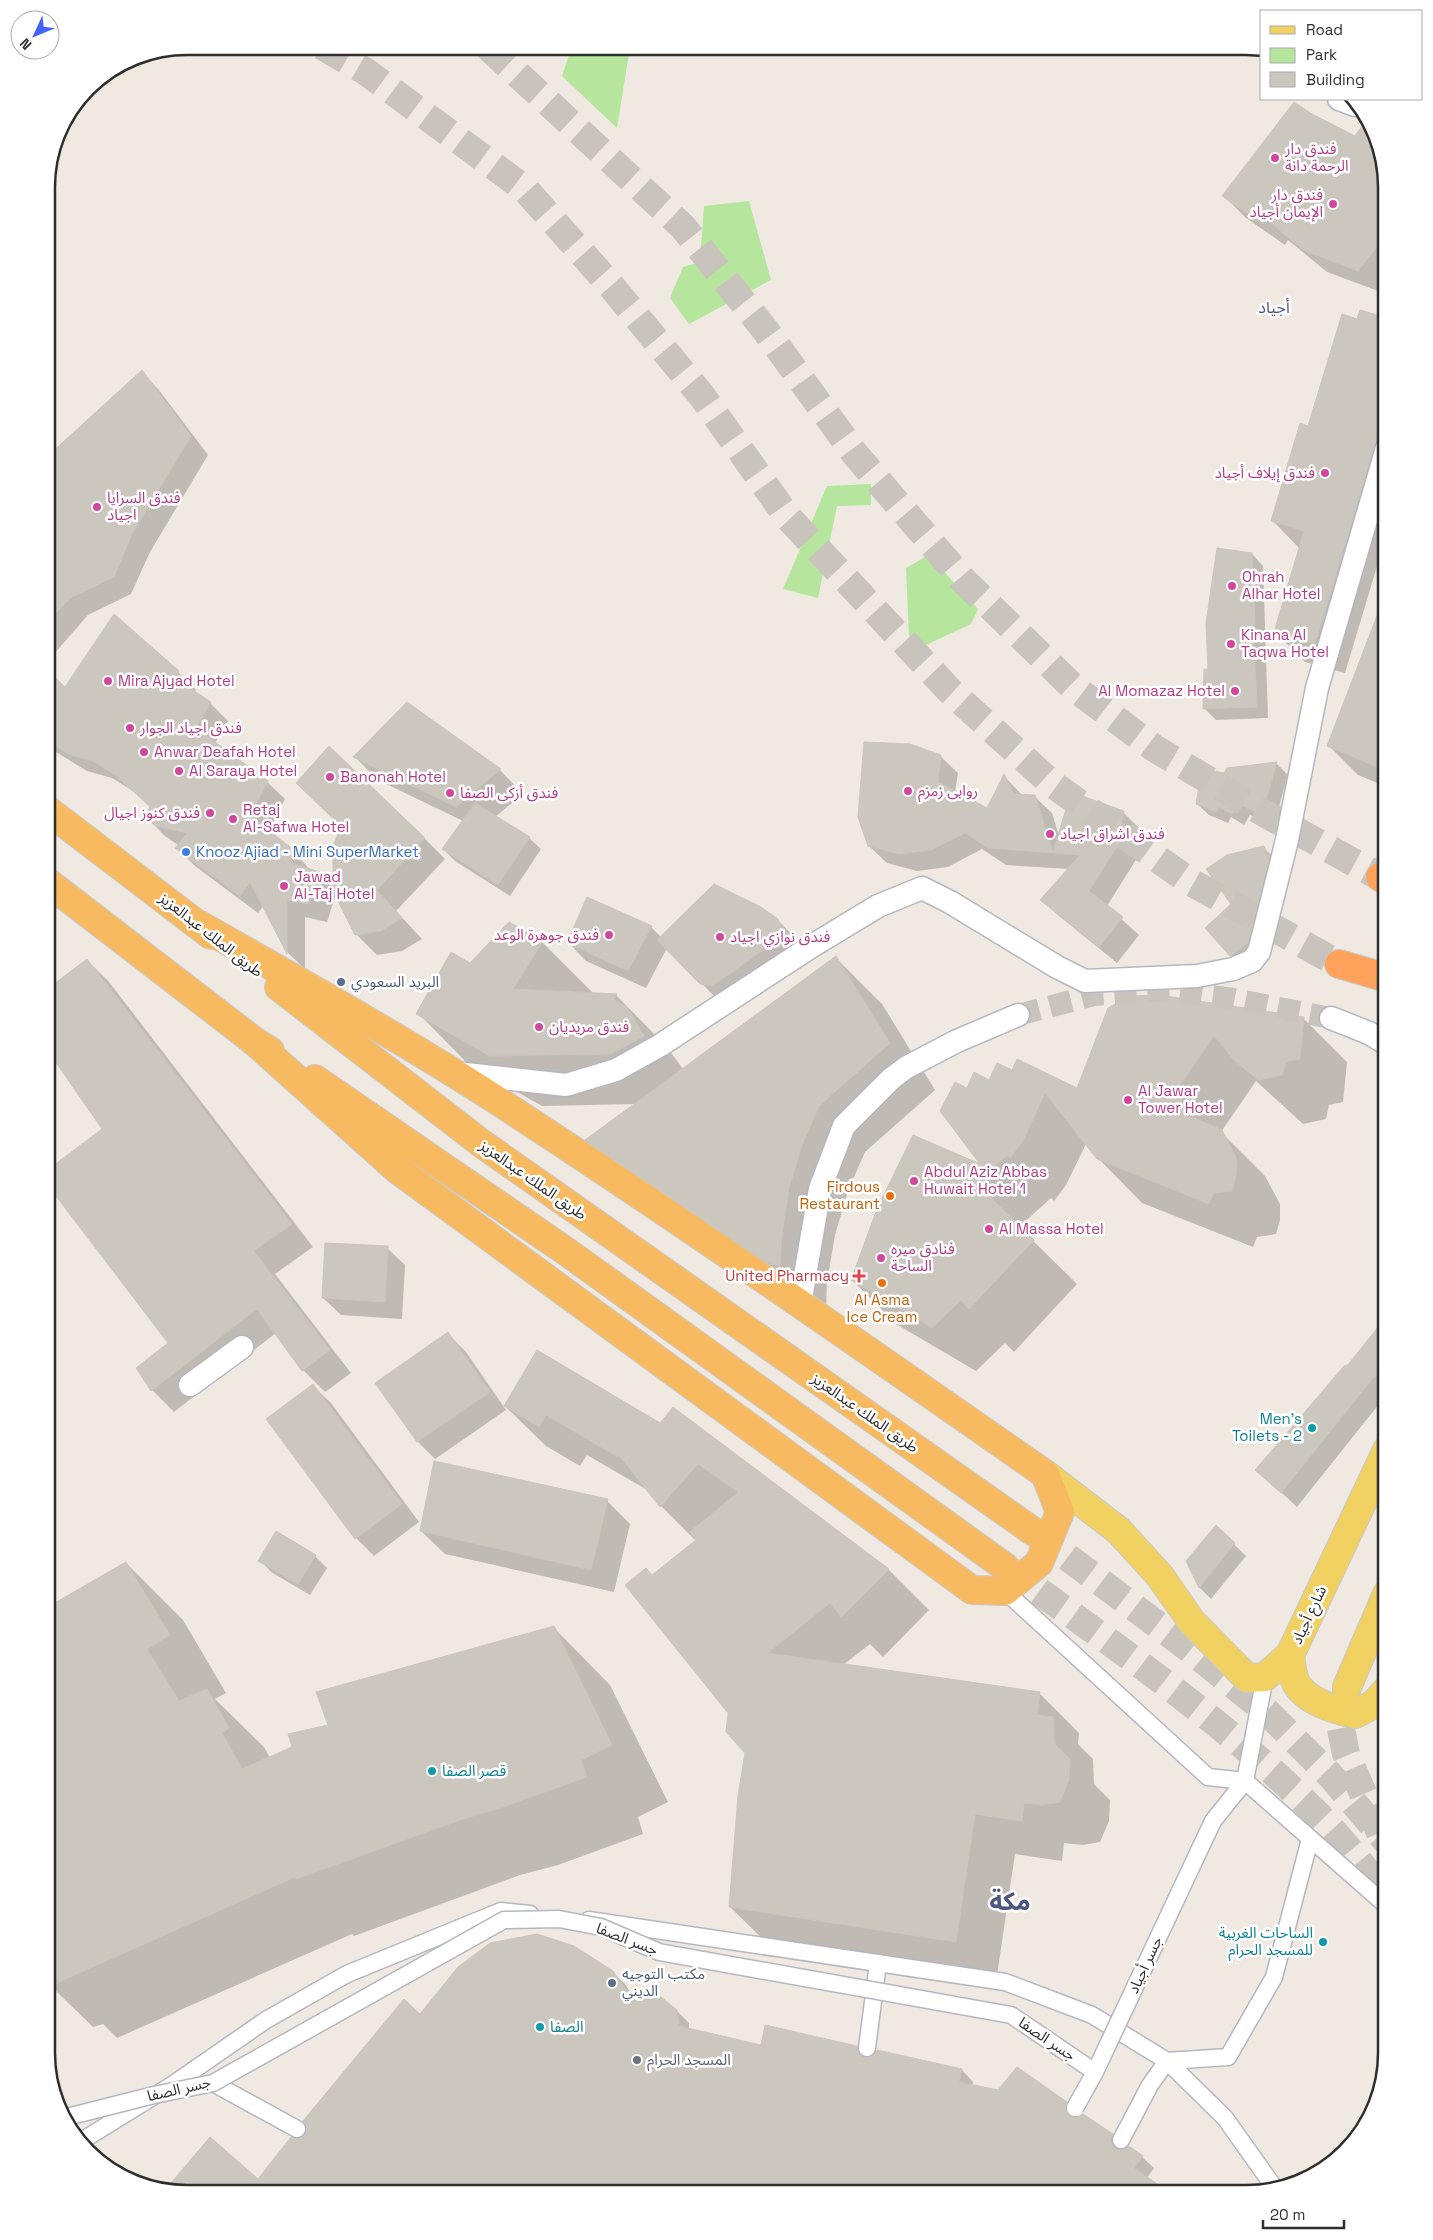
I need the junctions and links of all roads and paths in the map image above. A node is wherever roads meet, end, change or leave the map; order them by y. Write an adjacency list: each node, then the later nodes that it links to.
1 (1378, 479): 11 (street)
2 (55, 816): 4 (highway, طريق الملك عبدالعزيز)
3 (55, 888): 10 (highway)
4 (198, 924): 11 (highway); 17 (highway, طريق الملك عبدالعزيز)
5 (1339, 964): 6 (highway)
6 (1378, 975)
7 (1018, 1015): 12 (street)
8 (1331, 1018): 9 (street)
9 (1378, 1038)
10 (254, 1041): 18 (highway); 18 (highway)
11 (453, 1073): 12 (highway)
12 (800, 1304): 16 (highway)
13 (242, 1347): 14 (street)
14 (190, 1386)
15 (1378, 1469): 20 (main road, شارع أجياد)
16 (1045, 1474): 18 (highway); 21 (main road)
17 (1034, 1532)
18 (1005, 1579): 24 (street)
19 (1378, 1615): 22 (main road)
20 (1290, 1655): 21 (main road); 23 (main road, شارع أجياد)
21 (1265, 1677): 24 (street)
22 (1346, 1688)
23 (1378, 1700)
24 (1245, 1781): 25 (street); 30 (street, جسر أجياد, bridge)
25 (1310, 1839): 26 (street); 29 (street)
26 (1378, 1898)
27 (878, 1963): 28 (street); 29 (street); 35 (street)
28 (867, 2048)
29 (1168, 2061): 36 (street); 37 (street)
30 (1095, 2072): 31 (street, جسر الصفا, bridge); 32 (street, جسر أجياد, bridge)
31 (213, 2083): 33 (street, جسر الصفا, bridge); 34 (street)
32 (1075, 2108)
33 (72, 2116)
34 (297, 2128)
35 (86, 2138)
36 (1121, 2140)
37 (1271, 2182)

